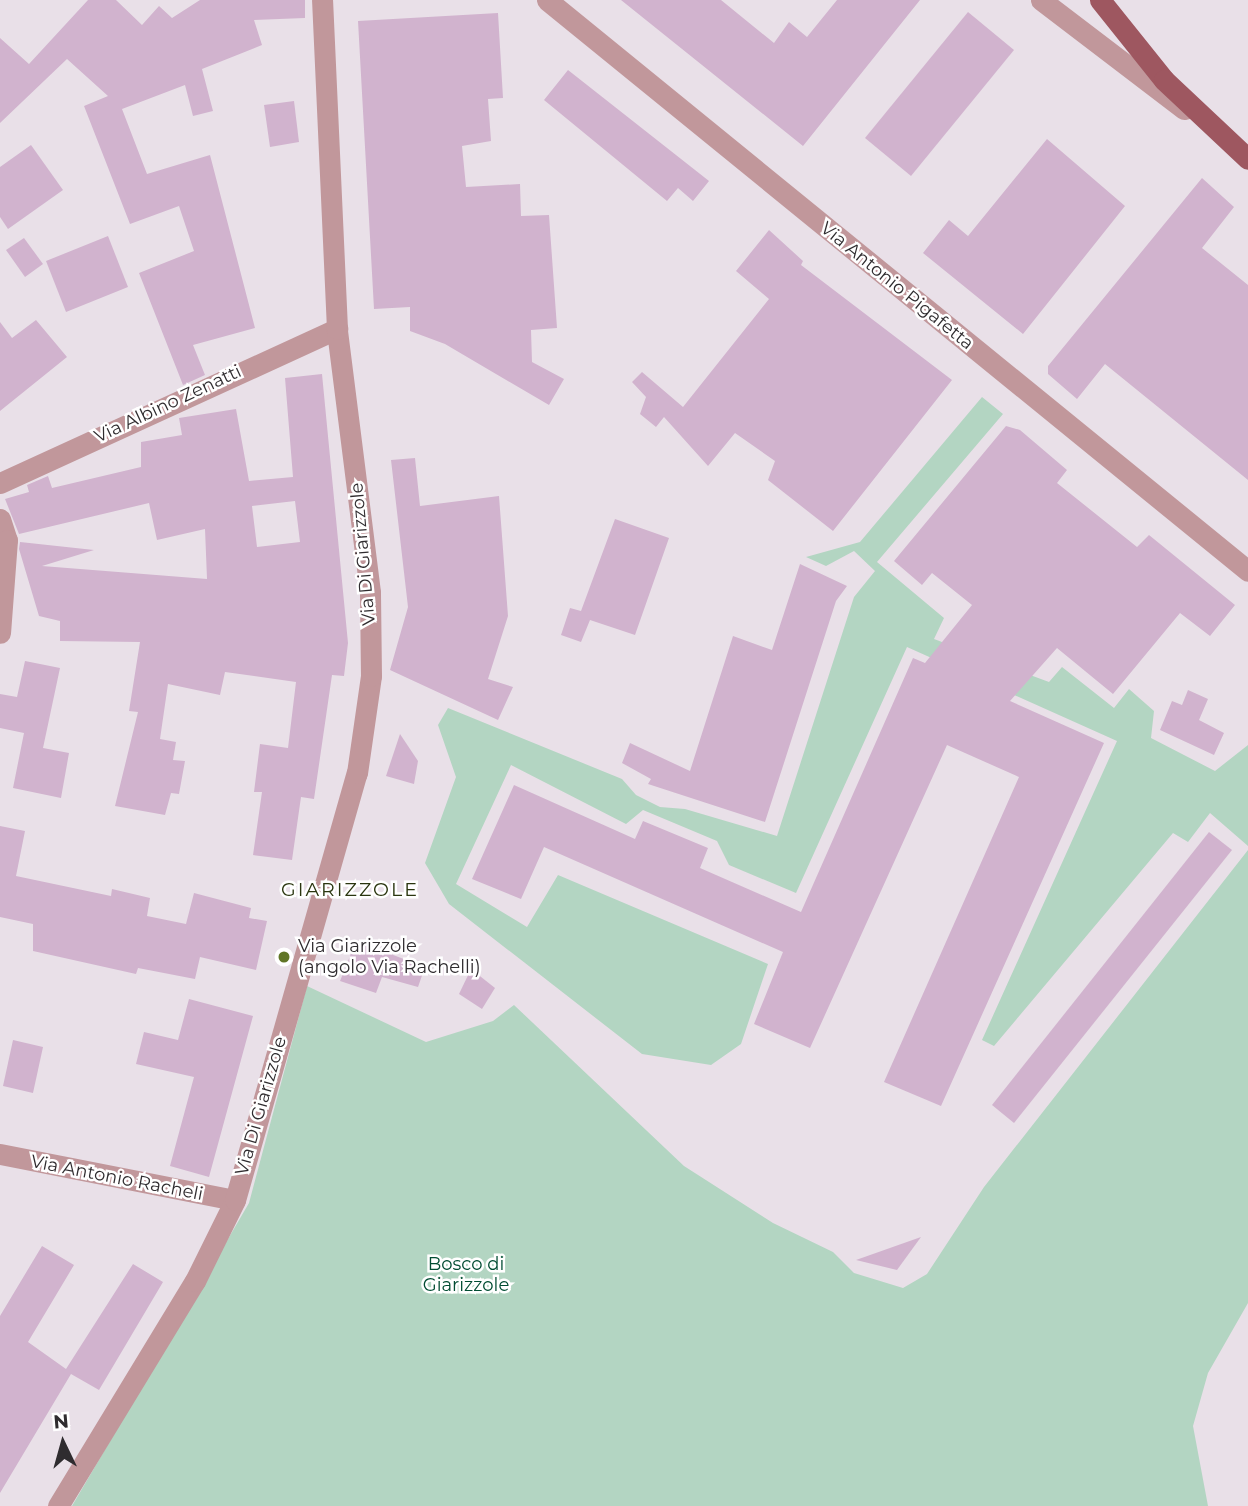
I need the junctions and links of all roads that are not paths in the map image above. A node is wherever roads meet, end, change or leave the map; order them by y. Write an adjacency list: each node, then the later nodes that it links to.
1 (322, 0): 7 (street, Via Di Giarizzole)
2 (547, 0): 10 (street, Via Antonio Pigafetta)
3 (1041, 0): 5 (street)
4 (1100, 0): 5 (main road)
5 (1229, 143): 6 (main road)
6 (1248, 159)
7 (337, 329): 8 (street, Via Albino Zenatti); 13 (street, Via Di Giarizzole)
8 (0, 483)
9 (0, 519): 11 (street)
10 (1248, 571)
11 (0, 632)
12 (0, 1154): 13 (street, Via Antonio Racheli)
13 (235, 1200): 14 (street, Via Di Giarizzole)
14 (58, 1506)

